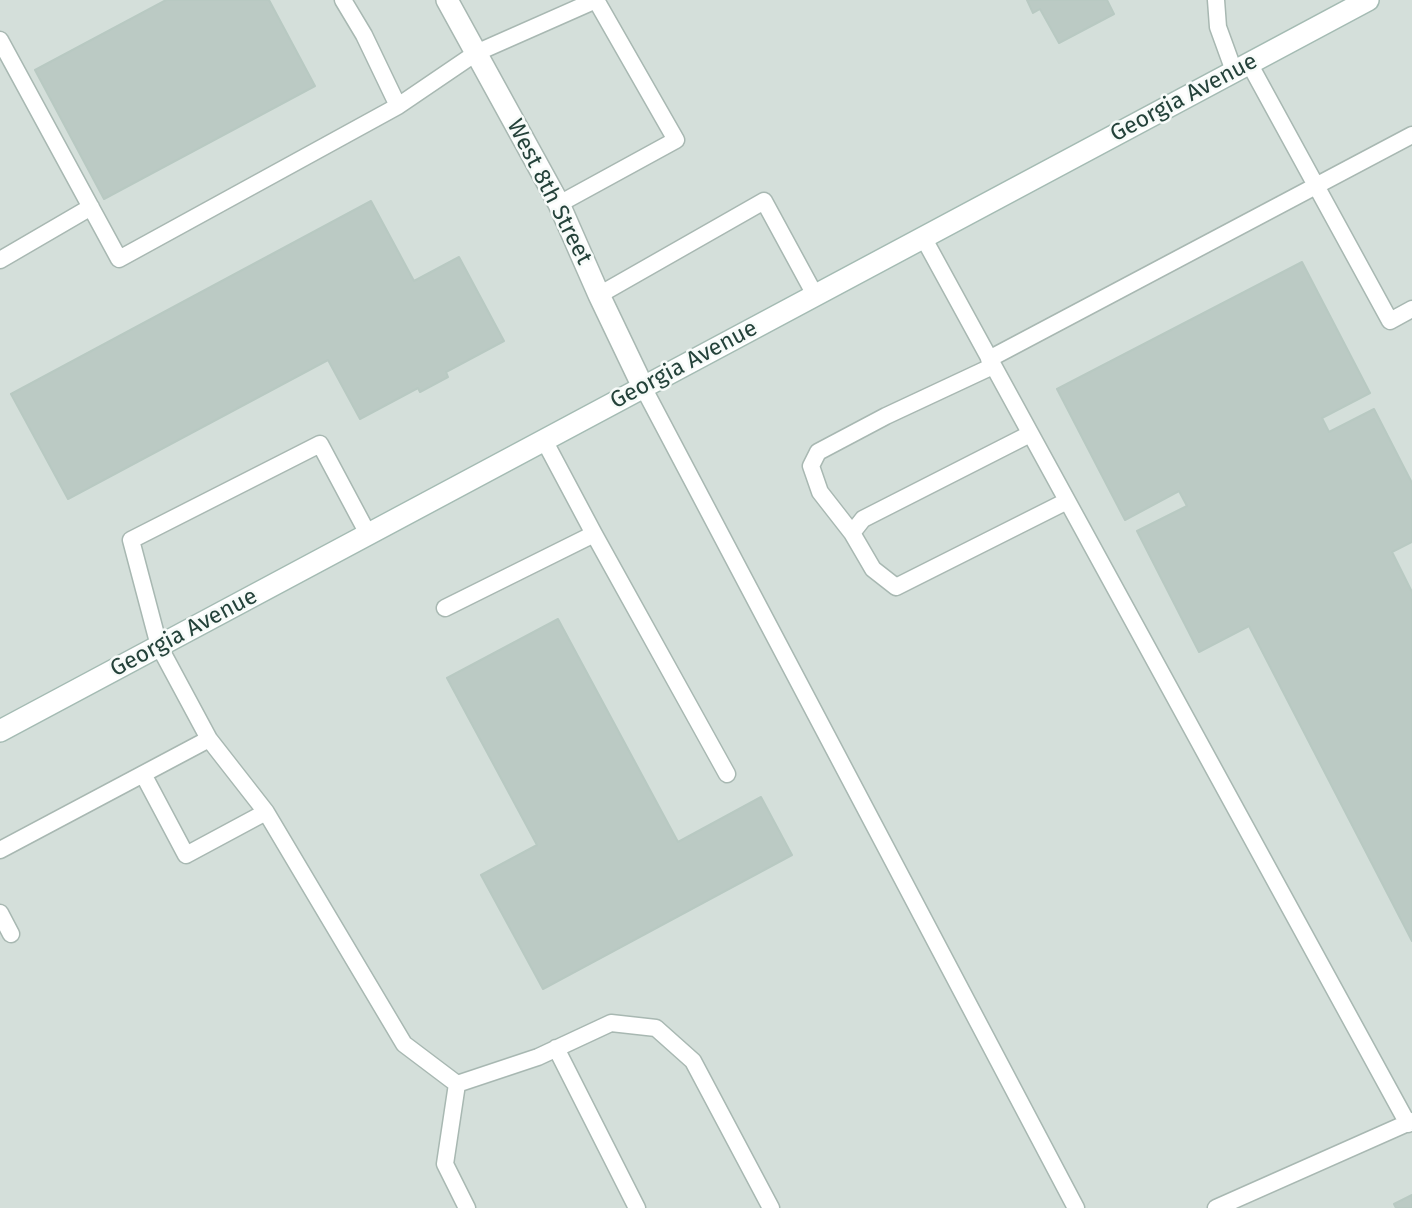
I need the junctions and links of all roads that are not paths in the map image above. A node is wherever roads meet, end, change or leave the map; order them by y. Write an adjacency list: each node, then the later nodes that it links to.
1 (343, 0): 9 (lane)
2 (447, 0): 7 (street, West 8th Street)
3 (596, 0): 7 (lane); 12 (lane)
4 (1216, 0): 8 (lane)
5 (1368, 0): 8 (street, Georgia Avenue)
6 (0, 40): 13 (lane)
7 (476, 53): 9 (lane); 12 (street, West 8th Street)
8 (1242, 67): 11 (lane); 14 (street, Georgia Avenue)
9 (398, 106): 13 (lane)
10 (1412, 135): 11 (lane)
11 (1316, 186): 18 (lane); 19 (lane)
12 (559, 204): 16 (street, West 8th Street)
13 (91, 207): 15 (lane)
14 (923, 237): 17 (street, Georgia Avenue); 19 (lane)
15 (0, 260)
16 (599, 295): 17 (lane); 20 (street, West 8th Street)
17 (815, 295): 20 (street, Georgia Avenue)
18 (1412, 309)
19 (991, 362): 21 (lane); 24 (lane)
20 (643, 387): 22 (street, Georgia Avenue); 43 (lane)
21 (1030, 434): 23 (lane); 24 (lane)
22 (544, 440): 25 (street, Georgia Avenue); 26 (lane)
23 (1067, 501): 24 (lane); 39 (lane)
24 (852, 533)
25 (368, 534): 28 (street, Georgia Avenue); 28 (lane)
26 (594, 534): 27 (lane); 32 (lane)
27 (445, 608)
28 (159, 646): 29 (street, Georgia Avenue); 30 (lane)
29 (0, 731)
30 (209, 739): 31 (lane); 33 (lane)
31 (143, 774): 33 (lane); 34 (lane)
32 (727, 774)
33 (266, 812): 38 (lane)
34 (0, 850)
35 (0, 913): 36 (lane)
36 (11, 934)
37 (556, 1048): 38 (lane); 41 (lane); 42 (lane)
38 (457, 1084): 40 (lane)
39 (1410, 1122): 44 (lane)
40 (467, 1208)
41 (637, 1208)
42 (771, 1208)
43 (1076, 1208)
44 (1216, 1208)

